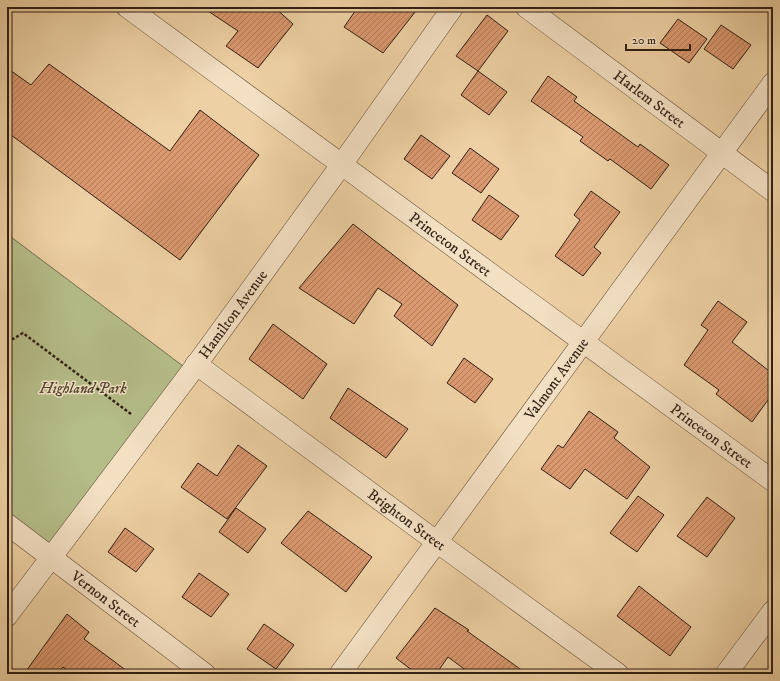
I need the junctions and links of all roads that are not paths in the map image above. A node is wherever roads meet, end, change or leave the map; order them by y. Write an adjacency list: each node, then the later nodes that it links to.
1 (127, 7): 6 (street, Princeton Street)
2 (453, 7): 6 (street, Hamilton Avenue)
3 (526, 7): 5 (street, Harlem Street)
4 (773, 83): 5 (street, Valmont Avenue)
5 (722, 153): 7 (street, Harlem Street); 8 (street, Valmont Avenue)
6 (342, 164): 8 (street, Princeton Street); 9 (street, Hamilton Avenue)
7 (773, 192)
8 (583, 342): 10 (street, Princeton Street); 12 (street, Valmont Avenue)
9 (196, 364): 12 (street, Brighton Street); 13 (street, Hamilton Avenue)
10 (773, 481)
11 (7, 524): 13 (street, Vernon Street)
12 (437, 542): 17 (street, Valmont Avenue); 18 (street, Brighton Street)
13 (51, 557): 15 (street, Hamilton Avenue); 16 (street, Vernon Street)
14 (773, 611): 19 (street)
15 (7, 616)
16 (205, 674)
17 (340, 674)
18 (618, 674)
19 (726, 674)

